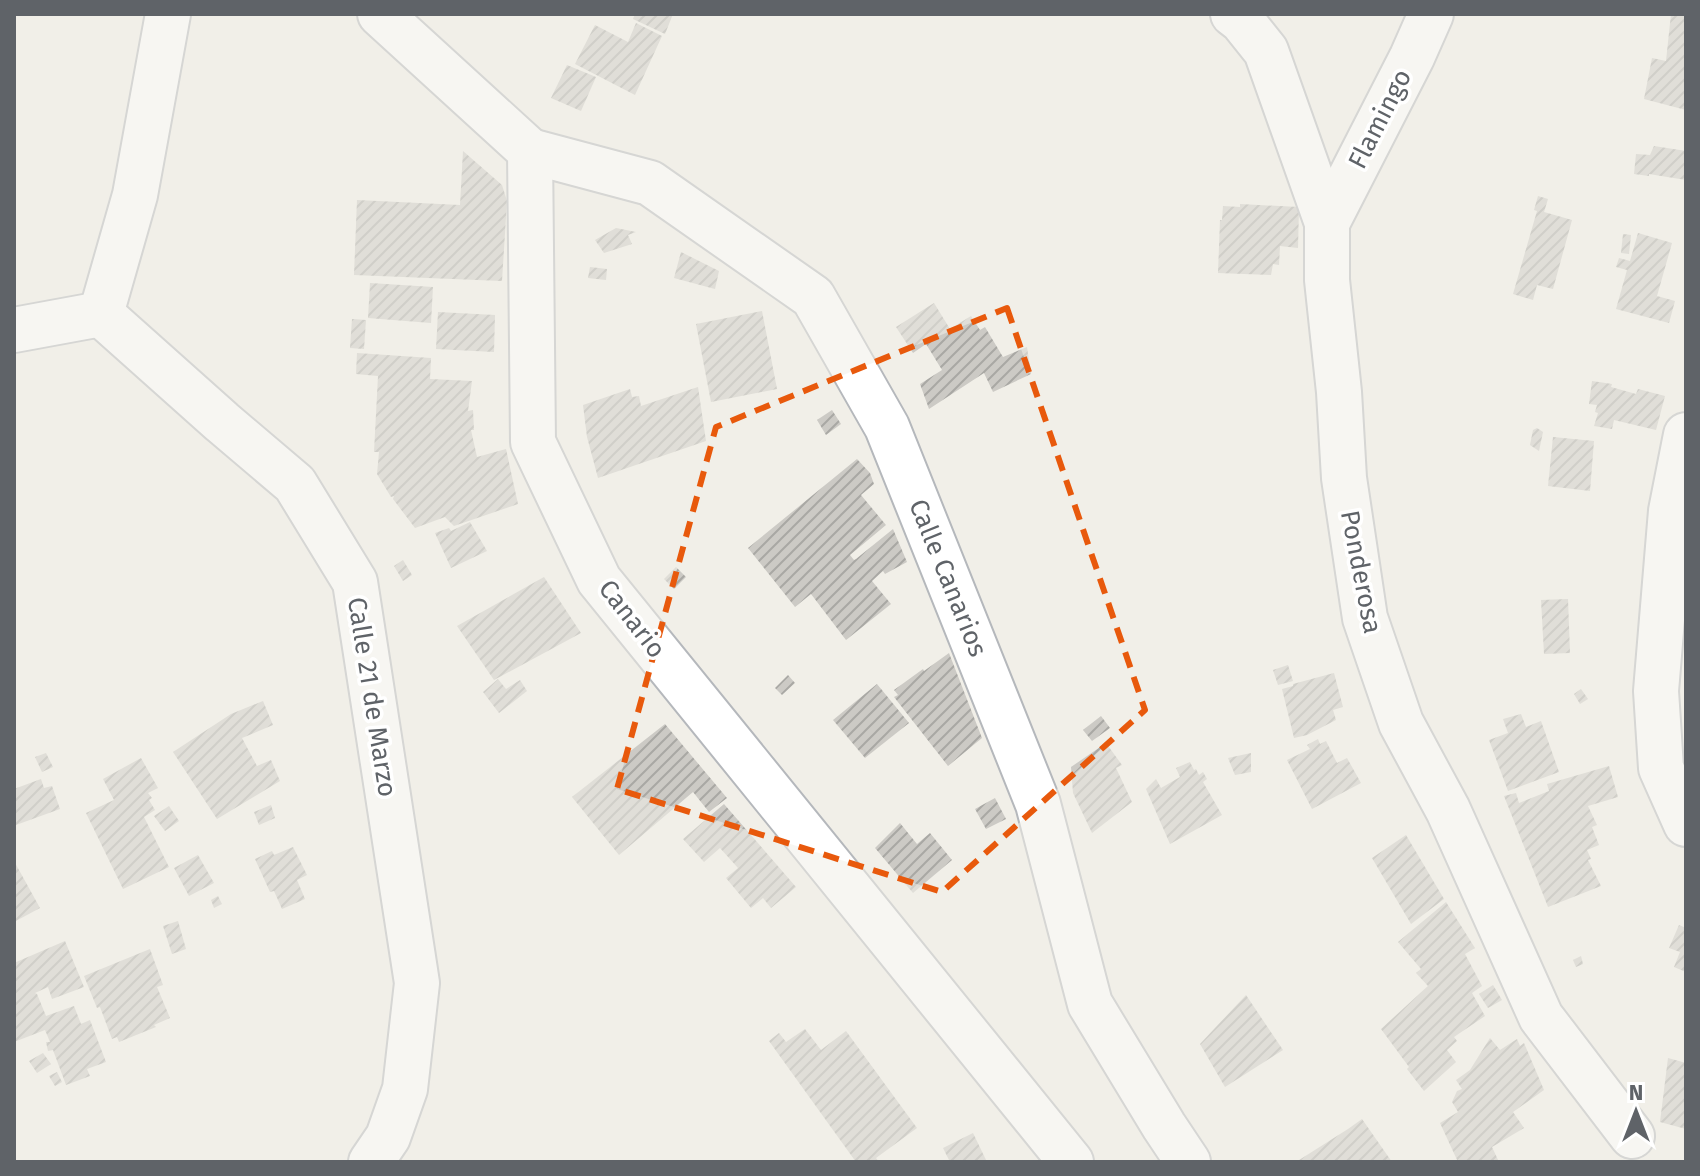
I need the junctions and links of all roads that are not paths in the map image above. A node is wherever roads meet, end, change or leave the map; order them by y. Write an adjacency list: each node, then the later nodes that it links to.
1 (168, 14): 7 (street)
2 (380, 14): 5 (street)
3 (1233, 14): 6 (street, Ponderosa)
4 (1431, 14): 6 (street, Flamingo)
5 (530, 151): 13 (street, Canario); 14 (street, Calle Canarios)
6 (1327, 223): 11 (street, Ponderosa)
7 (101, 314): 8 (street); 12 (street, Calle 21 de Marzo)
8 (14, 330)
9 (1686, 435): 10 (street)
10 (1686, 824)
11 (1632, 1136)
12 (371, 1162)
13 (1071, 1162)
14 (1188, 1162)

